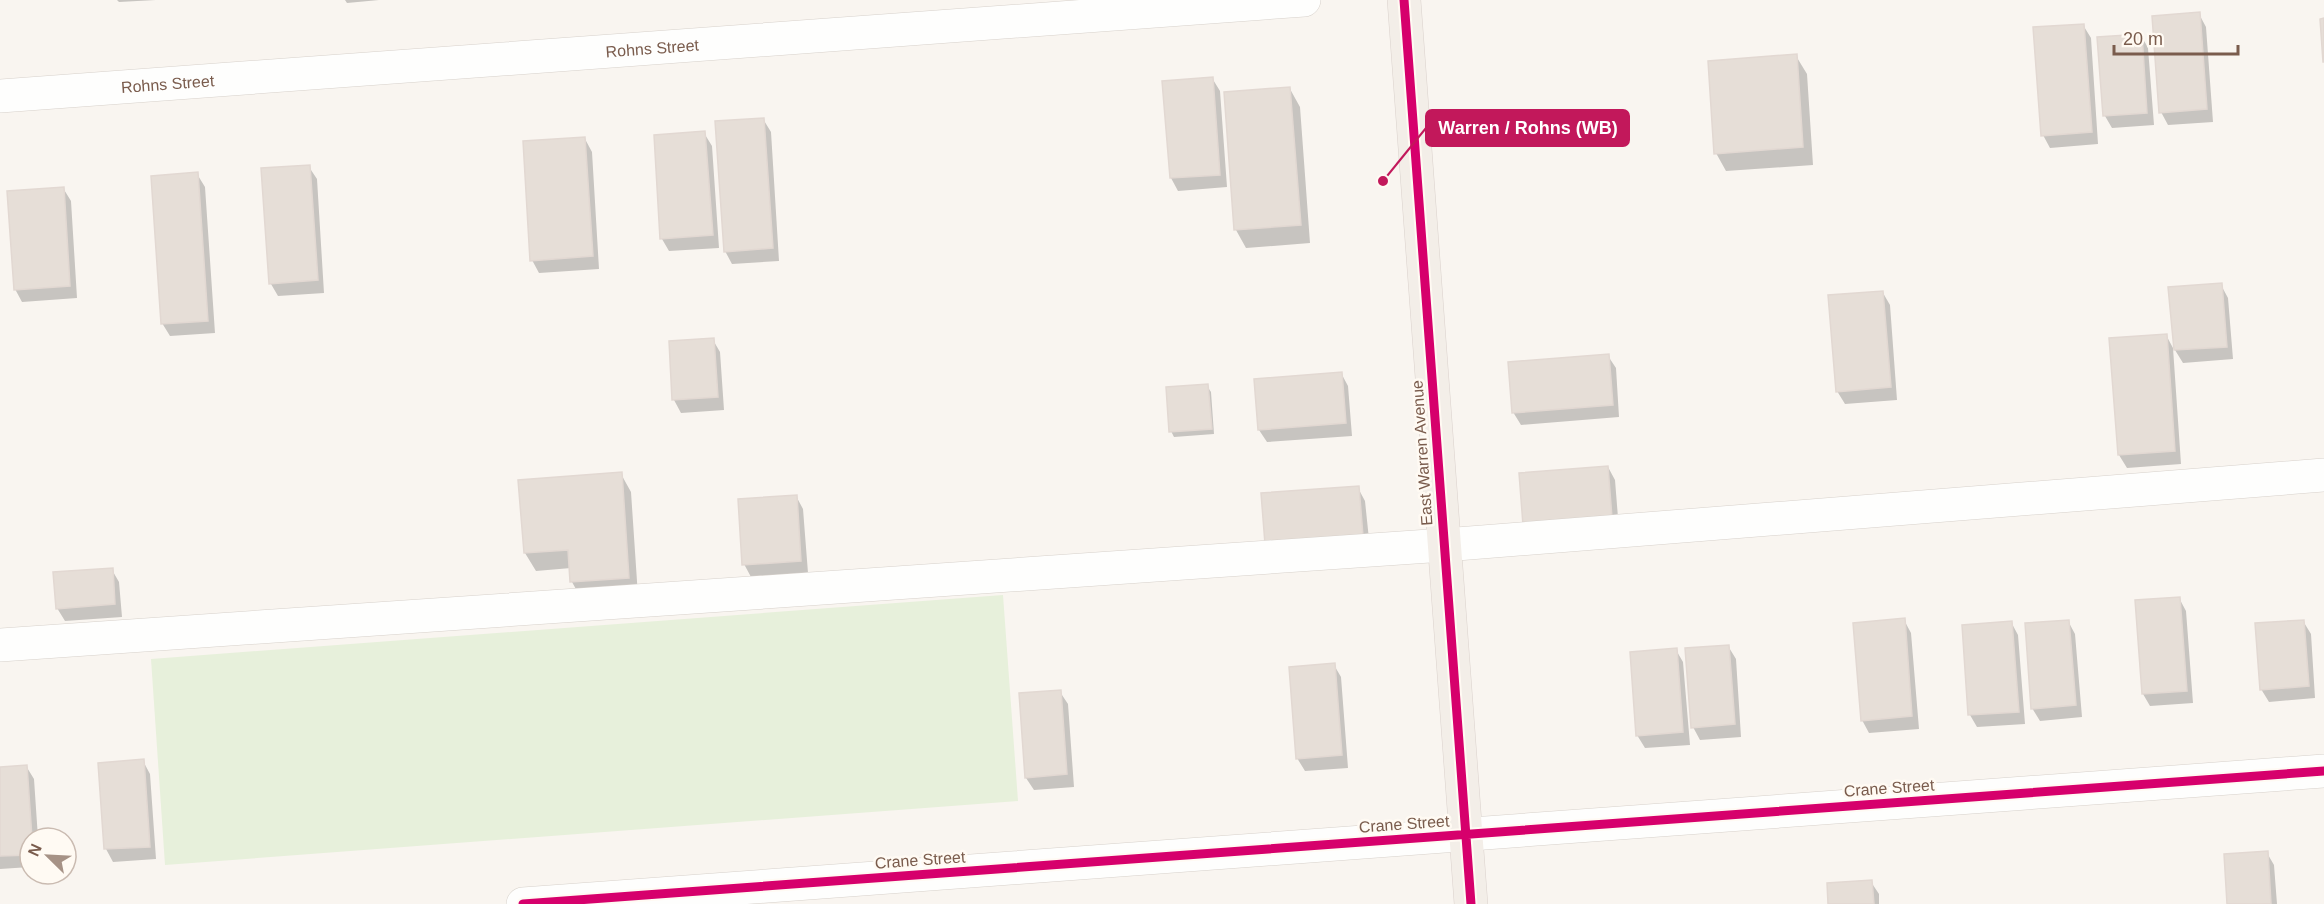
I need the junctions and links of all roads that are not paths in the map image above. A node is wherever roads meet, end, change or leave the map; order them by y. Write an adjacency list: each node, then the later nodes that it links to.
1 (1304, 0): 3 (street, Rohns Street)
2 (1404, 0): 5 (main road, East Warren Avenue)
3 (0, 96)
4 (2324, 476): 5 (street)
5 (1444, 545): 6 (street); 8 (main road, East Warren Avenue)
6 (0, 645)
7 (2324, 771): 8 (street, Crane Street)
8 (1465, 835): 9 (street, Crane Street); 10 (main road, East Warren Avenue)
9 (523, 904)
10 (1471, 904)

